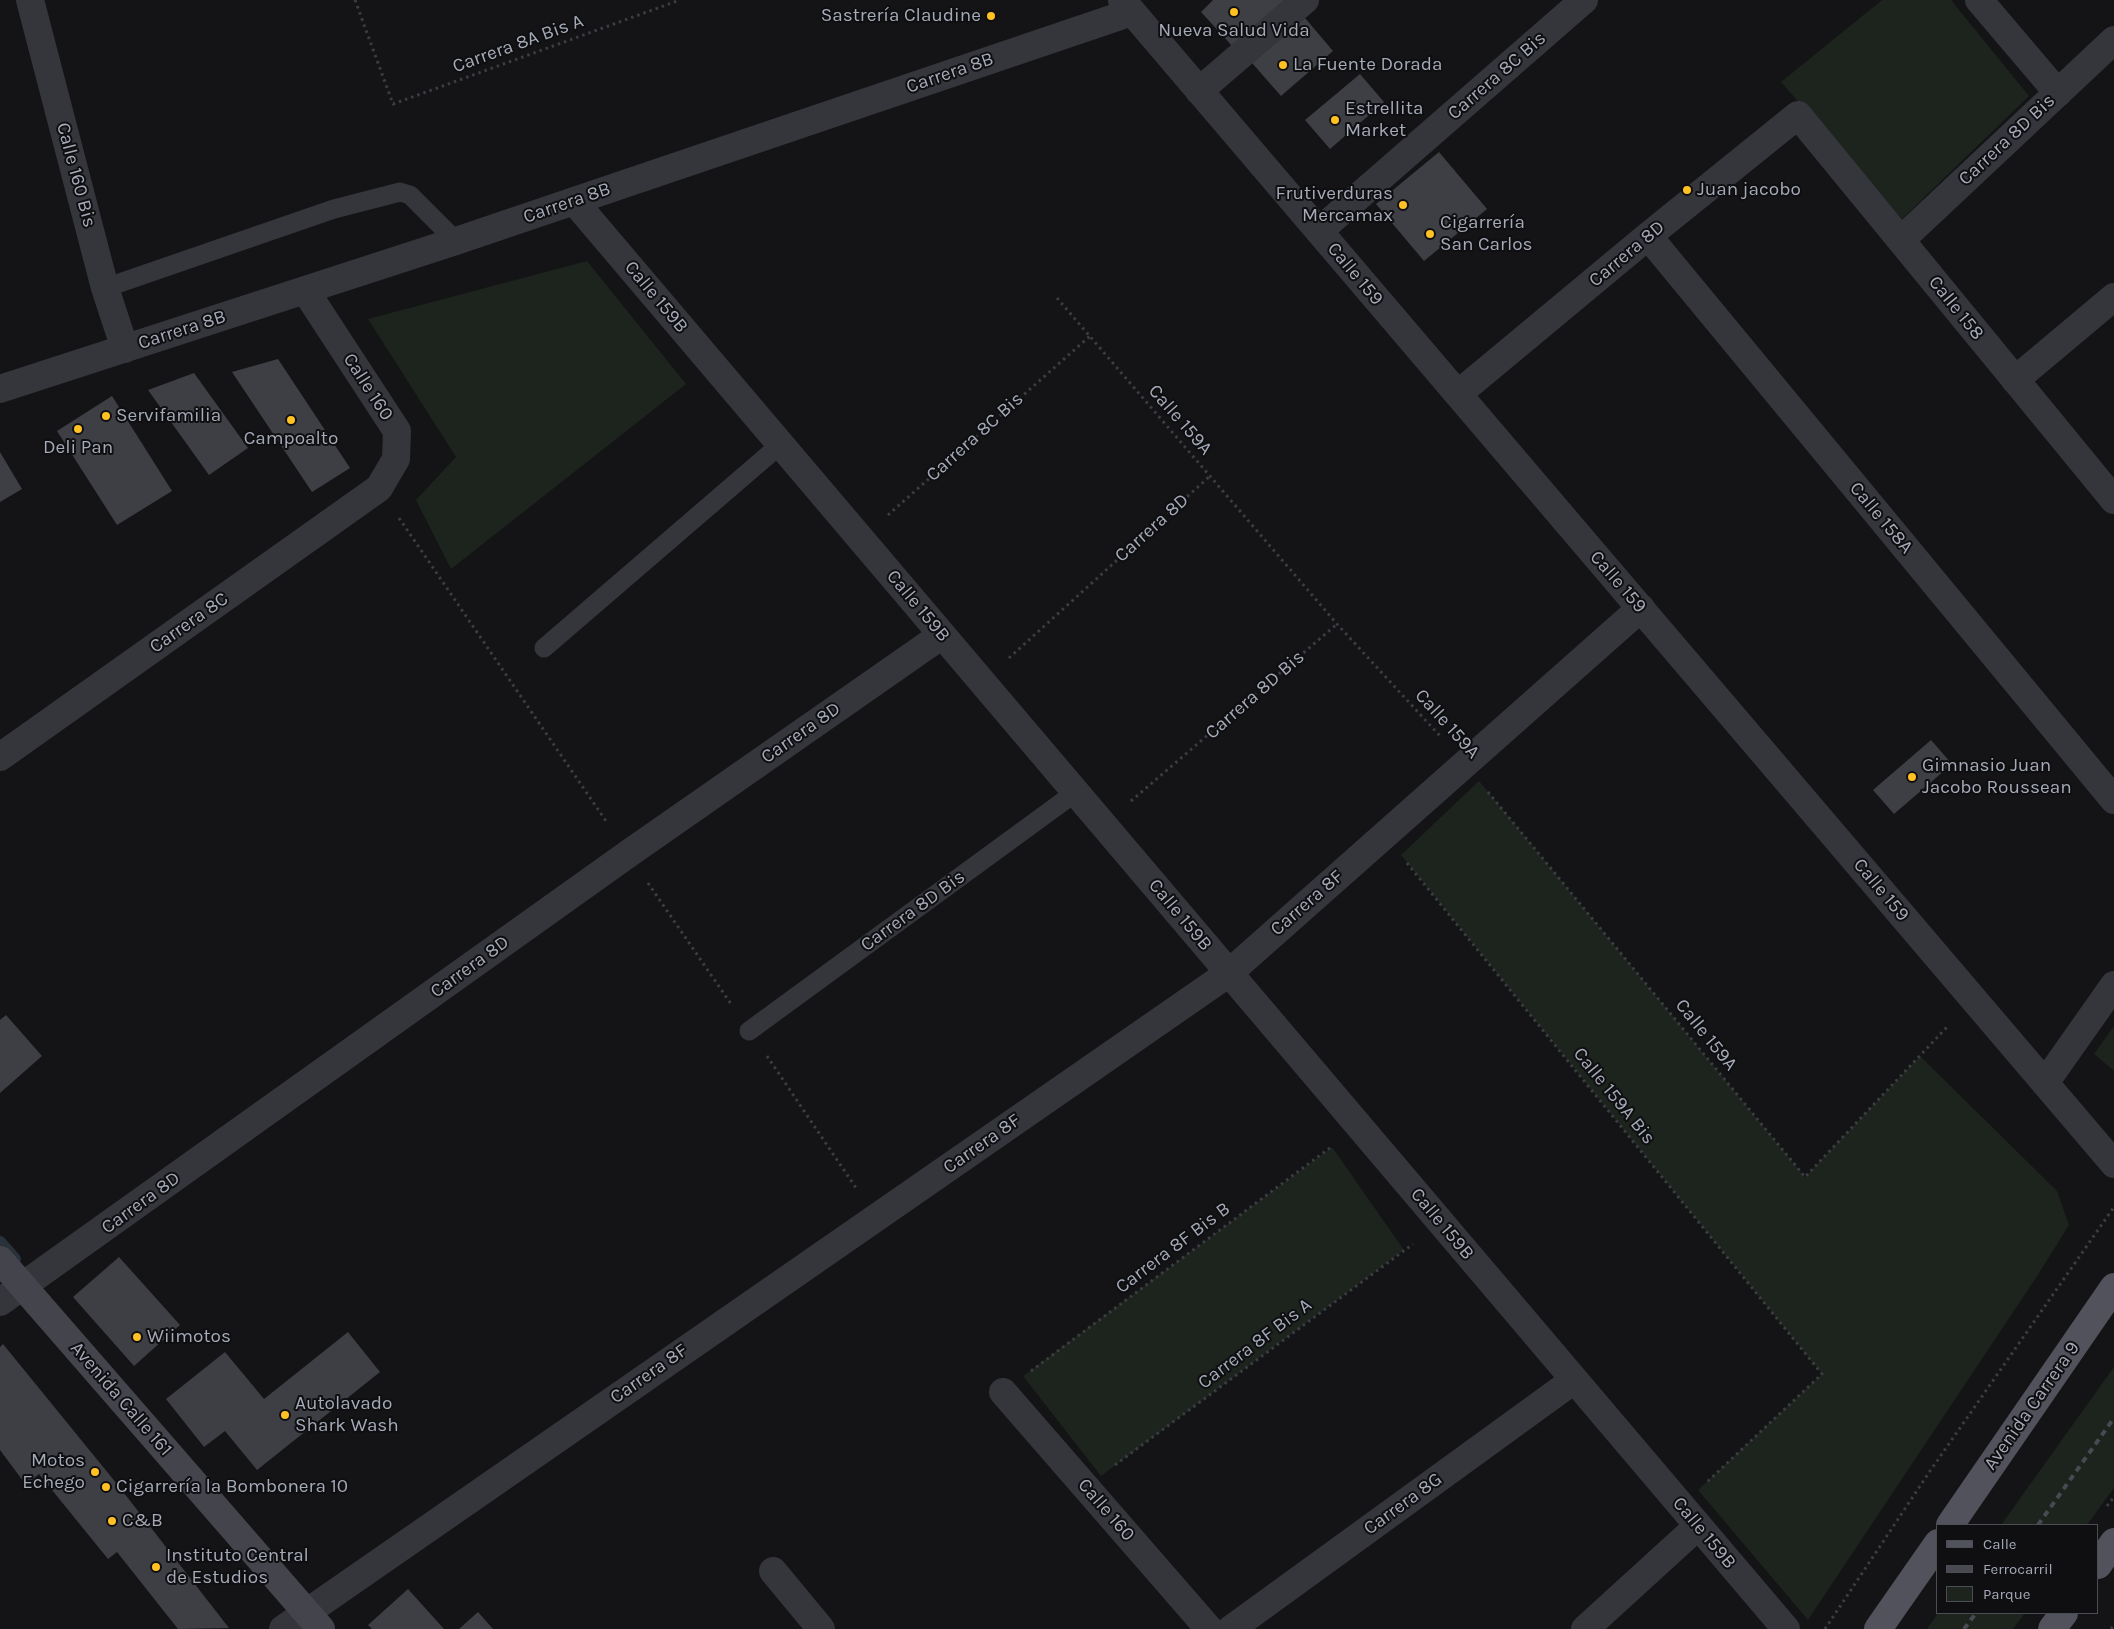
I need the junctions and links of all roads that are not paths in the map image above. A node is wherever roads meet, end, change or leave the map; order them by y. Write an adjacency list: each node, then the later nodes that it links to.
1 (30, 0): 15 (street, Calle 160 Bis)
2 (1305, 0): 7 (street)
3 (1584, 0): 11 (street, Carrera 8C Bis)
4 (1979, 0): 8 (street)
5 (1127, 6): 7 (street, Calle 159); 10 (street, Carrera 8B)
6 (2114, 40): 8 (street, Carrera 8D Bis)
7 (1200, 91): 11 (street, Calle 159)
8 (2058, 93): 13 (street, Carrera 8D Bis)
9 (1798, 116): 12 (street, Carrera 8D); 13 (street, Calle 158)
10 (574, 201): 14 (street, Carrera 8B); 22 (street, Calle 159B)
11 (1319, 231): 21 (street, Calle 159)
12 (1648, 236): 21 (street, Carrera 8D); 30 (street, Calle 158A)
13 (1901, 240): 19 (street, Calle 158)
14 (456, 241): 15 (lane); 16 (street, Carrera 8B)
15 (105, 288): 18 (street, Calle 160 Bis)
16 (305, 290): 18 (street, Carrera 8B); 23 (street, Calle 160)
17 (2114, 297): 19 (street)
18 (125, 349): 20 (street, Carrera 8B)
19 (2015, 380): 24 (street, Calle 158)
20 (0, 389)
21 (1458, 394): 25 (street, Calle 159)
22 (782, 444): 26 (street, Calle 159B); 27 (lane)
23 (379, 488): 28 (street, Carrera 8C)
24 (2114, 500)
25 (1641, 608): 31 (street, Carrera 8F); 34 (street, Calle 159)
26 (942, 635): 29 (street, Calle 159B); 37 (street, Carrera 8D)
27 (544, 648)
28 (0, 757)
29 (1076, 792): 31 (street, Calle 159B); 33 (lane, Carrera 8D Bis)
30 (2114, 800)
31 (1229, 972): 40 (street, Calle 159B); 49 (street, Carrera 8F)
32 (2114, 985): 34 (street)
33 (749, 1030)
34 (2045, 1083): 35 (street, Calle 159)
35 (2114, 1164)
36 (0, 1260): 37 (main road, Avenida Calle 161)
37 (23, 1286): 39 (street, Carrera 8D); 49 (main road, Avenida Calle 161)
38 (2114, 1287): 43 (main road, Avenida Carrera 9)
39 (0, 1302)
40 (1574, 1380): 42 (street, Calle 159B); 53 (street, Carrera 8G)
41 (1003, 1392): 52 (street, Calle 160)
42 (1690, 1516): 54 (street); 55 (street, Calle 159B)
43 (1951, 1524)
44 (2114, 1542): 46 (main road)
45 (1936, 1546): 56 (main road)
46 (2099, 1564)
47 (773, 1571): 51 (street)
48 (2063, 1614): 57 (main road)
49 (313, 1621): 50 (street, Carrera 8F)
50 (283, 1629)
51 (821, 1629)
52 (1209, 1629)
53 (1231, 1629)
54 (1585, 1629)
55 (1786, 1629)
56 (1878, 1629)
57 (2052, 1629)

